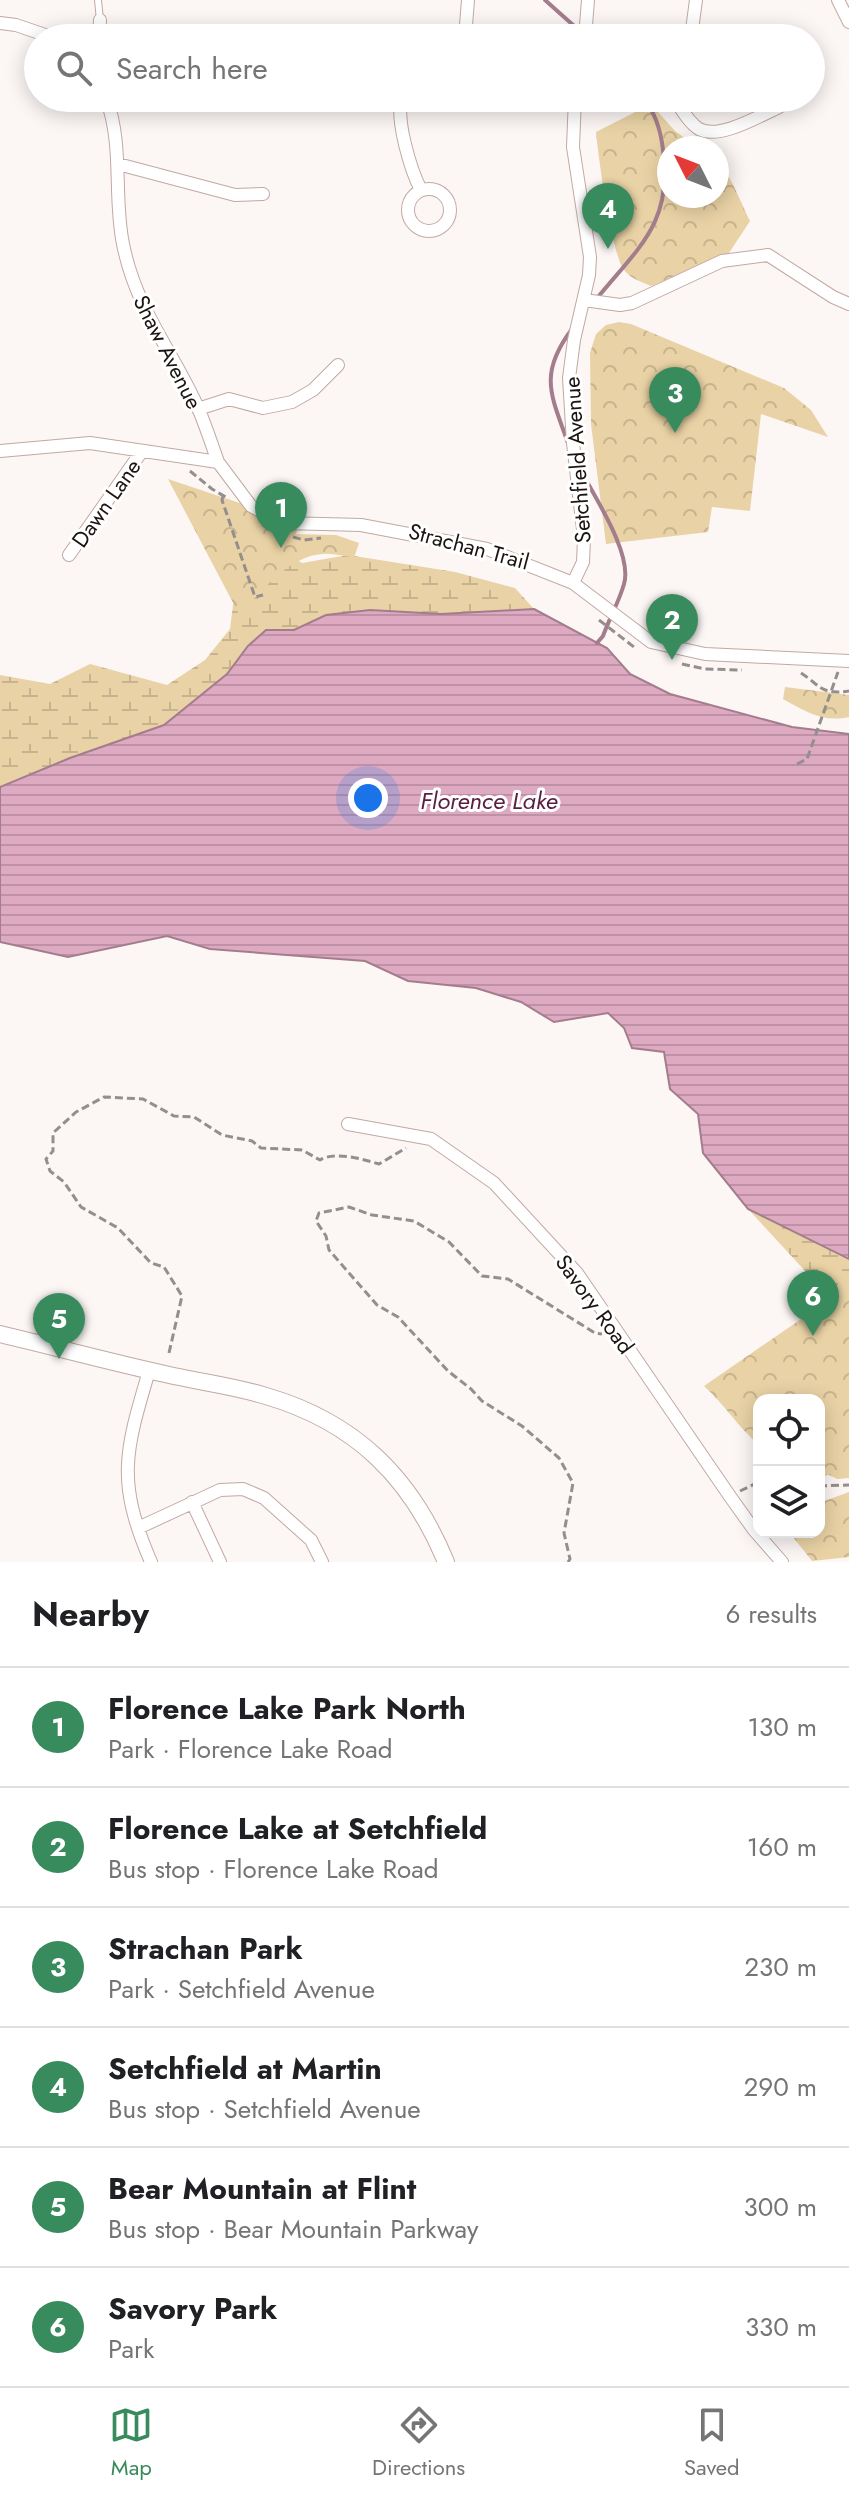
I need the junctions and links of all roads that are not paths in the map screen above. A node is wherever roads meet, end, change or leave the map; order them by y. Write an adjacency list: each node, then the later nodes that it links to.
1 (98, 0): 6 (lane)
2 (468, 0): 10 (street)
3 (588, 0): 11 (street)
4 (696, 0): 12 (street)
5 (838, 0): 7 (street)
6 (100, 20): 9 (street)
7 (849, 22)
8 (0, 23): 13 (street)
9 (100, 24)
10 (466, 24)
11 (586, 24)
12 (693, 24)
13 (24, 28)
14 (111, 112): 19 (street, Shaw Avenue)
15 (401, 112): 20 (street)
16 (574, 112): 22 (street, Setchfield Avenue)
17 (685, 112): 18 (street)
18 (767, 112)
19 (118, 164): 21 (street); 25 (street, Shaw Avenue)
20 (421, 190)
21 (263, 194)
22 (584, 300): 23 (street); 30 (street, Setchfield Avenue)
23 (849, 304)
24 (338, 365): 25 (street)
25 (198, 409): 28 (street, Shaw Avenue)
26 (0, 451): 27 (street)
27 (142, 451): 28 (street); 29 (street, Dawn Lane)
28 (218, 462): 30 (street, Shaw Avenue)
29 (69, 555)
30 (573, 583): 31 (street, Shaw Avenue)
31 (845, 661)
32 (348, 1124): 41 (street, Savory Road)
33 (0, 1334): 34 (street)
34 (149, 1371): 36 (street); 40 (street)
35 (192, 1502): 36 (street); 38 (street); 39 (street)
36 (138, 1528): 37 (street)
37 (151, 1562)
38 (220, 1562)
39 (322, 1562)
40 (446, 1562)
41 (782, 1562)

